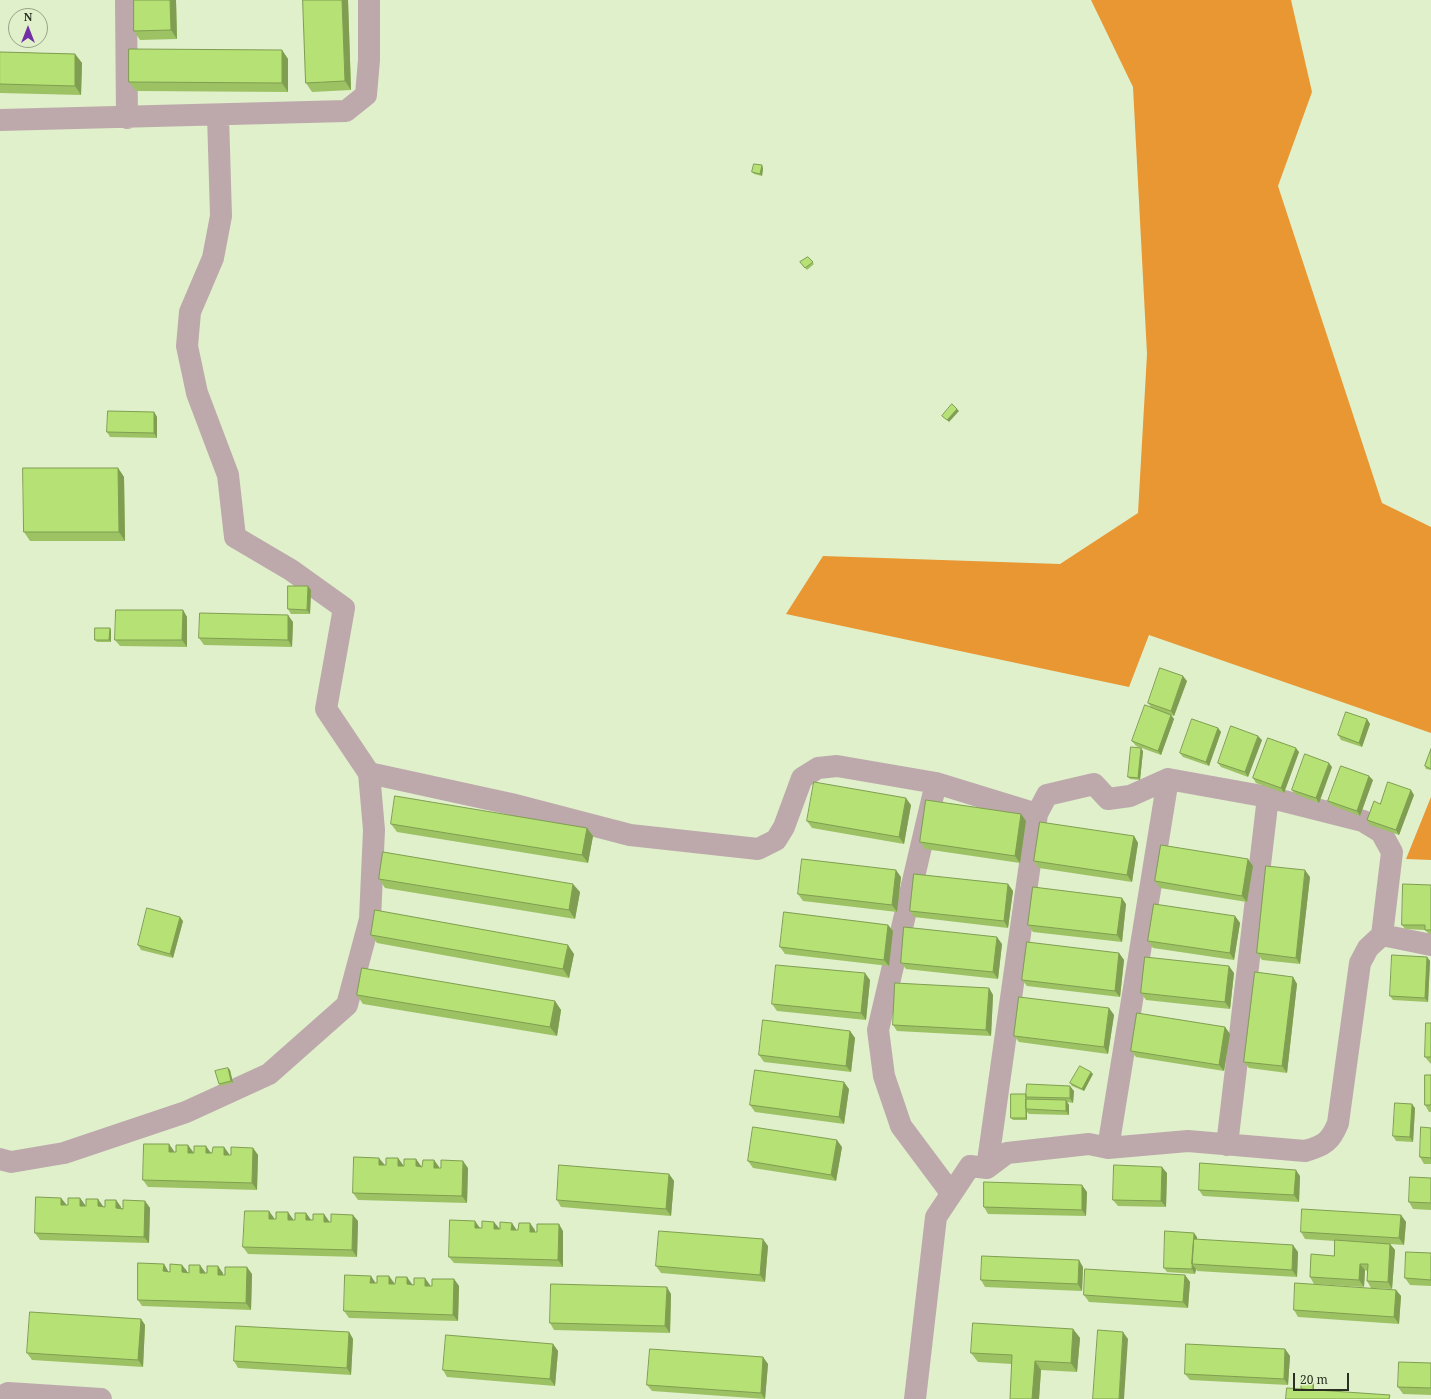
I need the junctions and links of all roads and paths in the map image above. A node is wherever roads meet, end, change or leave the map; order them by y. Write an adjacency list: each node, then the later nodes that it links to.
1 (126, 0): 4 (street)
2 (369, 0): 3 (street)
3 (218, 114): 4 (street); 6 (street)
4 (127, 118): 5 (street)
5 (0, 120)
6 (369, 773): 8 (street); 15 (street)
7 (1168, 779): 9 (street); 10 (street); 14 (street)
8 (936, 783): 10 (street); 17 (street)
9 (1268, 797): 11 (street); 13 (street)
10 (1037, 814): 16 (street)
11 (1382, 935): 12 (street); 13 (street)
12 (1431, 945)
13 (1227, 1145): 14 (street)
14 (1108, 1148): 16 (street)
15 (0, 1159)
16 (987, 1168): 17 (street)
17 (951, 1193): 20 (street)
18 (0, 1397): 19 (street)
19 (101, 1399)
20 (915, 1399)

